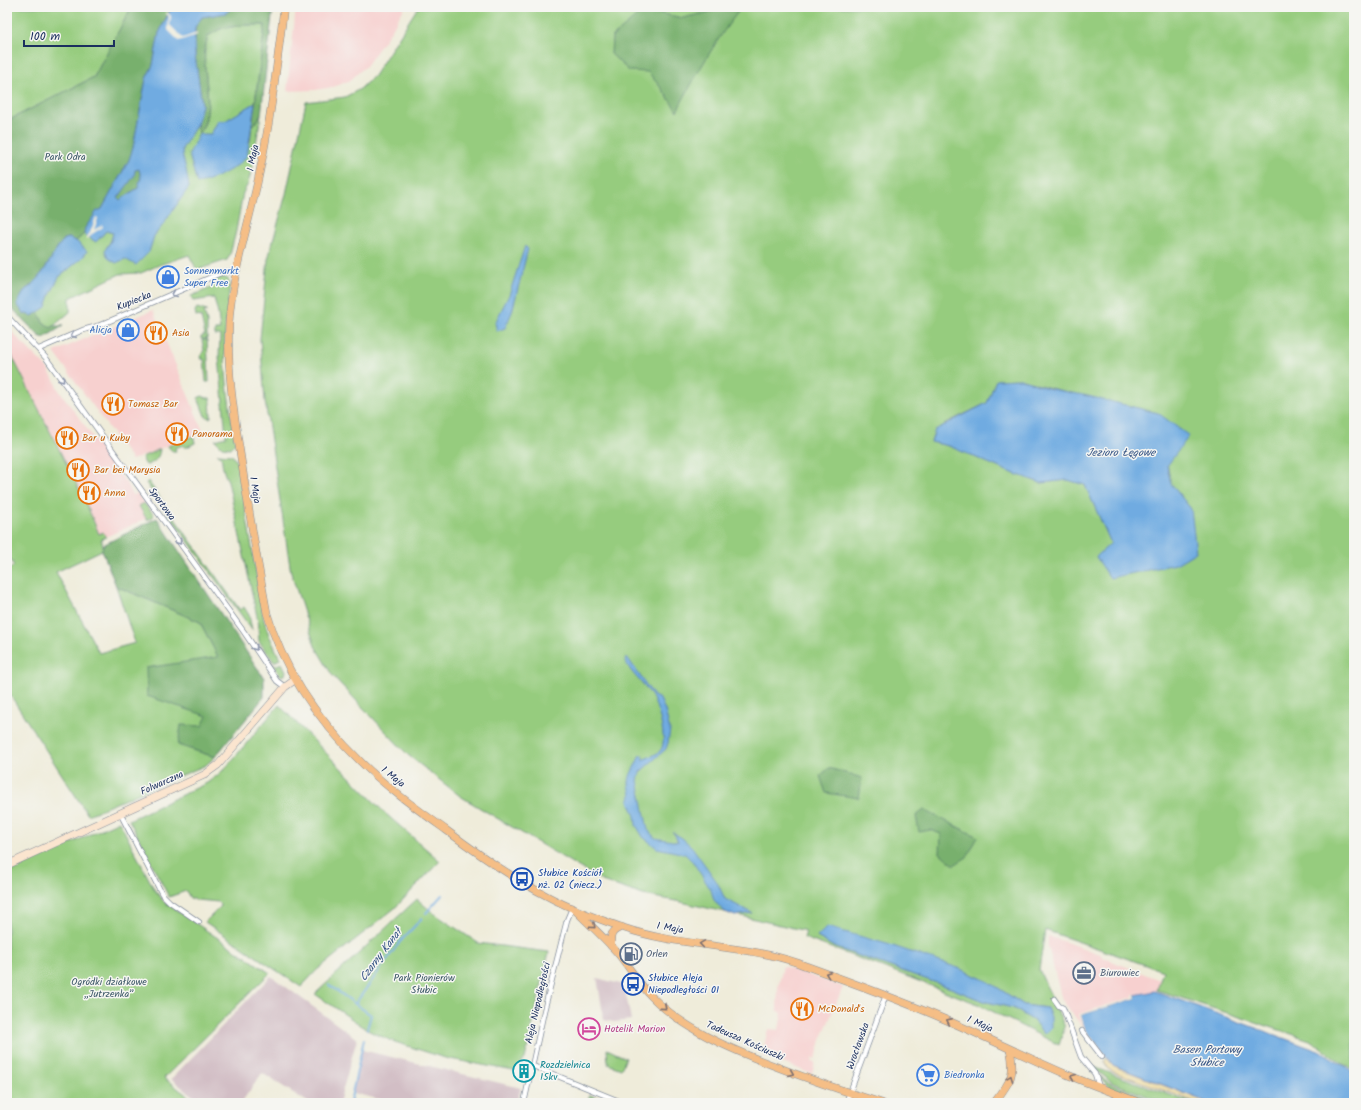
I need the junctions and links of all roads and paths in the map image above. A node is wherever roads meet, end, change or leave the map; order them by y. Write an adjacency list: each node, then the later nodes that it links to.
1 (284, 7): 2 (main road, 1 Maja)
2 (236, 271): 4 (street, Kupiecka, one-way to 4); 5 (main road, 1 Maja)
3 (7, 316): 4 (street, Sportowa)
4 (39, 349): 6 (street, Sportowa, one-way to 6)
5 (296, 679): 6 (street, Folwarczna); 9 (main road, 1 Maja)
6 (285, 687): 7 (street, Folwarczna)
7 (120, 813): 8 (street, Folwarczna); 10 (street)
8 (7, 865)
9 (572, 908): 11 (main road, 1 Maja); 12 (main road, Tadeusza Kościuszki, one-way to 12); 18 (street, Aleja Niepodległości)
10 (199, 922)
11 (622, 927): 12 (main road); 13 (main road, 1 Maja, one-way to 11)
12 (611, 946): 20 (main road, Tadeusza Kościuszki, one-way to 20)
13 (886, 995): 16 (main road, 1 Maja, one-way to 13); 20 (street, Wrocławska)
14 (1054, 998): 19 (street)
15 (1082, 1031): 17 (street)
16 (1010, 1049): 19 (main road, 1 Maja, one-way to 16); 25 (main road, one-way to 16)
17 (1102, 1057)
18 (533, 1066): 21 (street, Aleja Niepodległości); 22 (street)
19 (1099, 1087): 26 (main road, 1 Maja)
20 (849, 1093): 23 (street, Wrocławska); 24 (main road, Tadeusza Kościuszki)
21 (524, 1103)
22 (624, 1103)
23 (846, 1103)
24 (882, 1103)
25 (994, 1103)
26 (1141, 1103)

